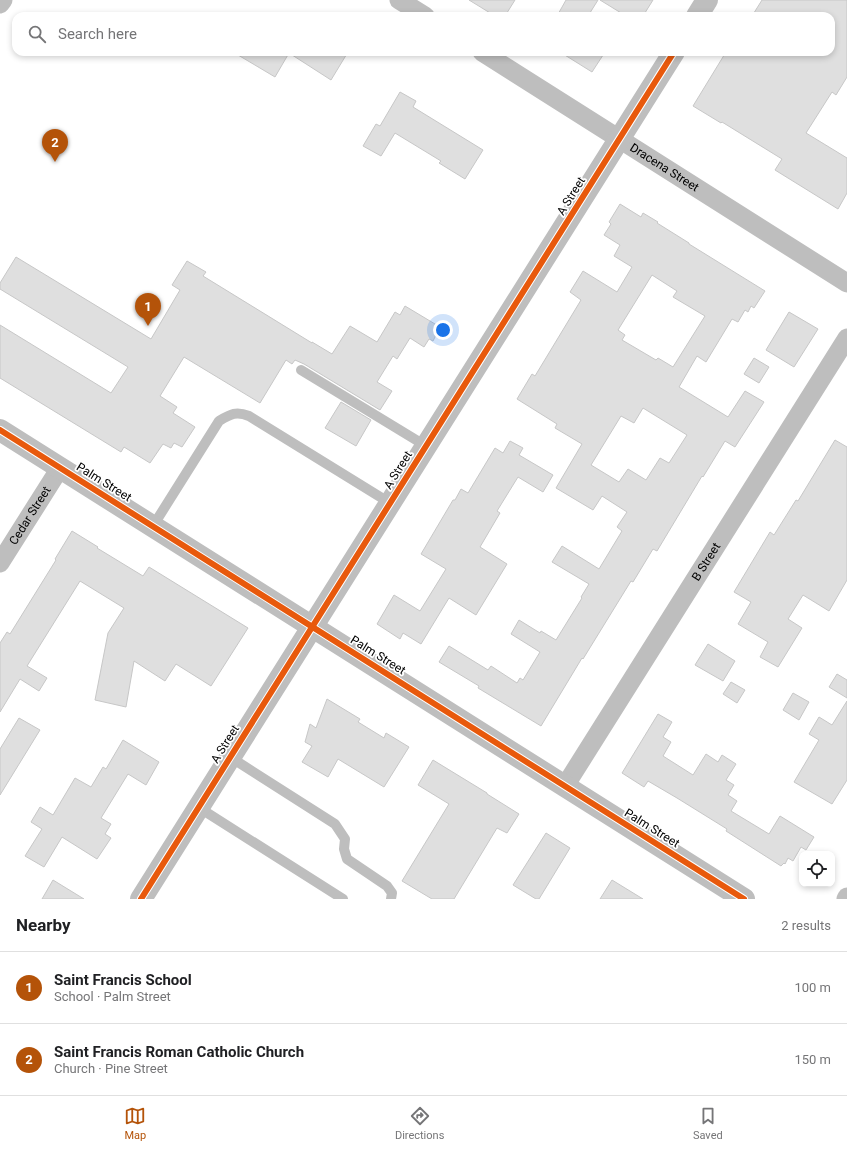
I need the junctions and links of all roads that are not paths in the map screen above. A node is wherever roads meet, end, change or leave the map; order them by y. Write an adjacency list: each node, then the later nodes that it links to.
1 (3, 0): 4 (street)
2 (399, 0): 5 (street)
3 (707, 0): 6 (street)
4 (0, 4)
5 (418, 12)
6 (700, 12)
7 (488, 56): 9 (street, Dracena Street)
8 (672, 56): 9 (street, A Street)
9 (620, 139): 10 (street, Dracena Street); 14 (street, A Street)
10 (847, 283)
11 (847, 338): 21 (street, B Street)
12 (301, 370): 14 (lane)
13 (0, 430): 15 (street, Palm Street)
14 (426, 446): 16 (street, A Street)
15 (60, 468): 17 (street, Palm Street); 18 (street, Cedar Street)
16 (390, 503): 17 (lane); 19 (street, A Street)
17 (153, 526): 19 (street, Palm Street)
18 (0, 563)
19 (312, 627): 20 (street, A Street); 21 (street, Palm Street)
20 (230, 757): 22 (street, A Street); 25 (lane)
21 (565, 786): 26 (street, Palm Street)
22 (198, 807): 23 (street, A Street); 24 (lane)
23 (140, 899)
24 (343, 899)
25 (391, 899)
26 (744, 899)

